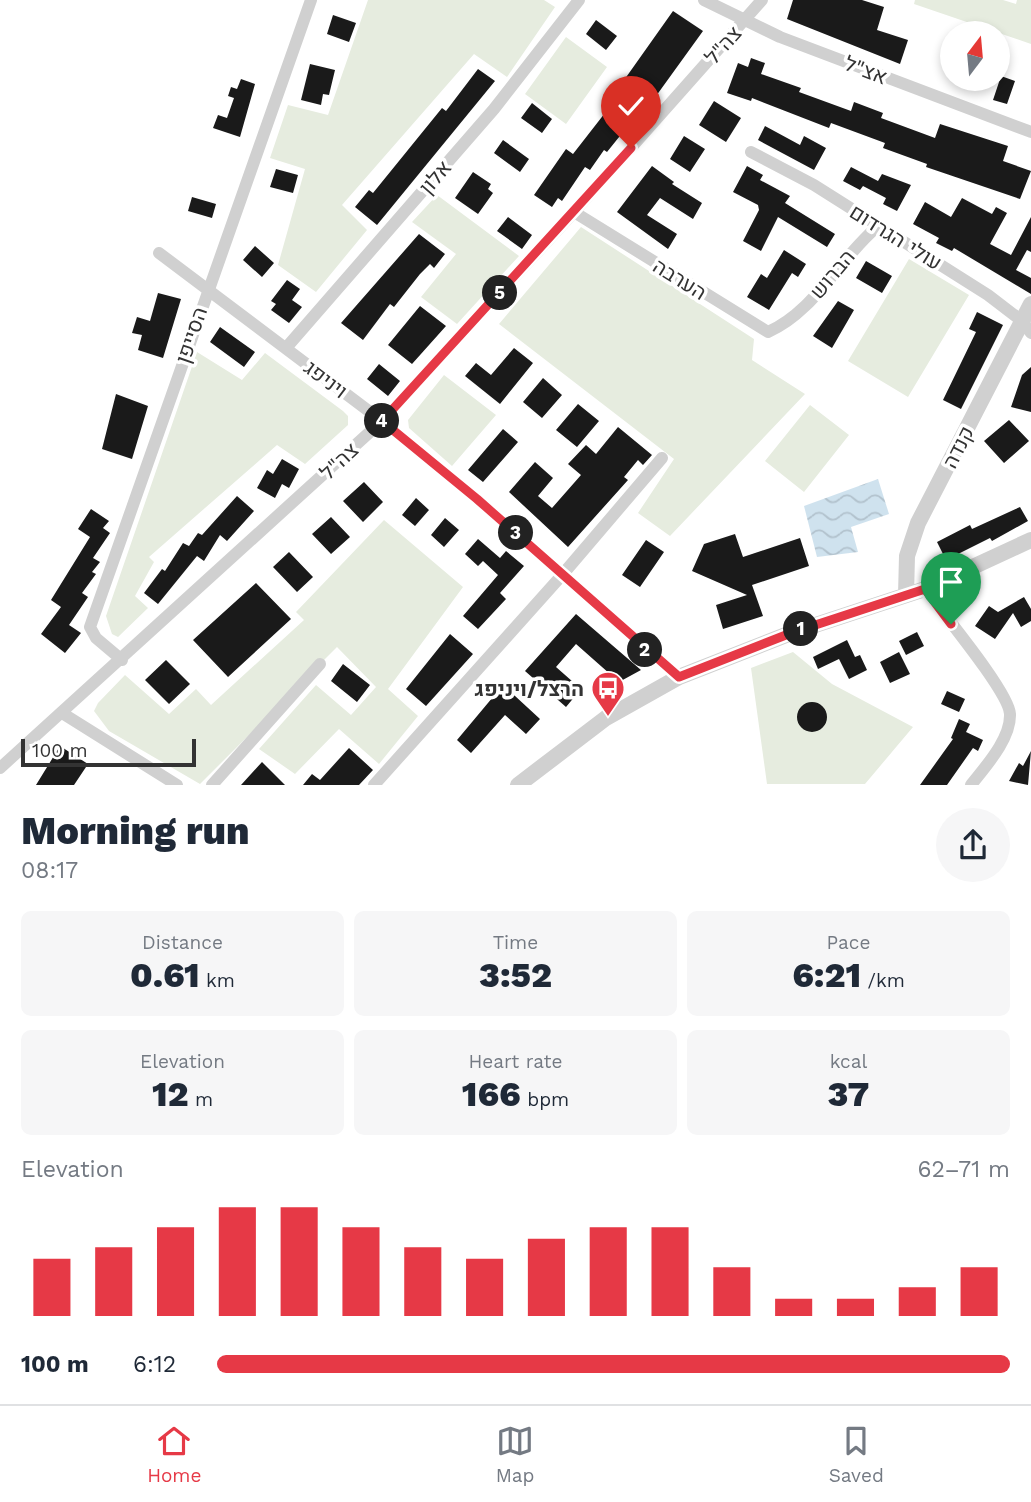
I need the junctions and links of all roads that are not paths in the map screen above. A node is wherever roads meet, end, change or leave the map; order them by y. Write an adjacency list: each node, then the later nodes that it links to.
1 (311, 0): 11 (street, הסייפן)
2 (579, 0): 15 (street, אלון)
3 (704, 0): 5 (street, אצ"ל)
4 (762, 0): 5 (street, צה"ל)
5 (745, 20): 6 (street, אצ"ל); 8 (street, צה"ל)
6 (1031, 132)
7 (751, 152): 9 (street, עולי הגרדום)
8 (574, 212): 13 (street, הערבה); 16 (street, צה"ל)
9 (877, 227): 13 (street, הברוש); 14 (street, עולי הגרדום)
10 (159, 253): 11 (street, ויניפג)
11 (208, 288): 15 (street, ויניפג); 22 (street, הסייפן)
12 (1031, 304): 14 (street, קנדה)
13 (788, 323)
14 (1026, 327): 21 (street, קנדה)
15 (286, 348): 16 (street, ויניפג)
16 (382, 421): 19 (street, ויניפג); 22 (street, צה"ל)
17 (662, 458): 19 (street)
18 (1031, 540): 20 (street)
19 (563, 574): 24 (street, ויניפג); 29 (street)
20 (925, 589): 21 (street); 31 (street)
21 (906, 595): 24 (street)
22 (122, 660): 25 (street, צה"ל)
23 (320, 664): 28 (street)
24 (679, 677): 30 (street)
25 (62, 713): 26 (street, צה"ל); 27 (street)
26 (0, 768)
27 (177, 785)
28 (212, 785)
29 (374, 785)
30 (518, 785)
31 (971, 785)

